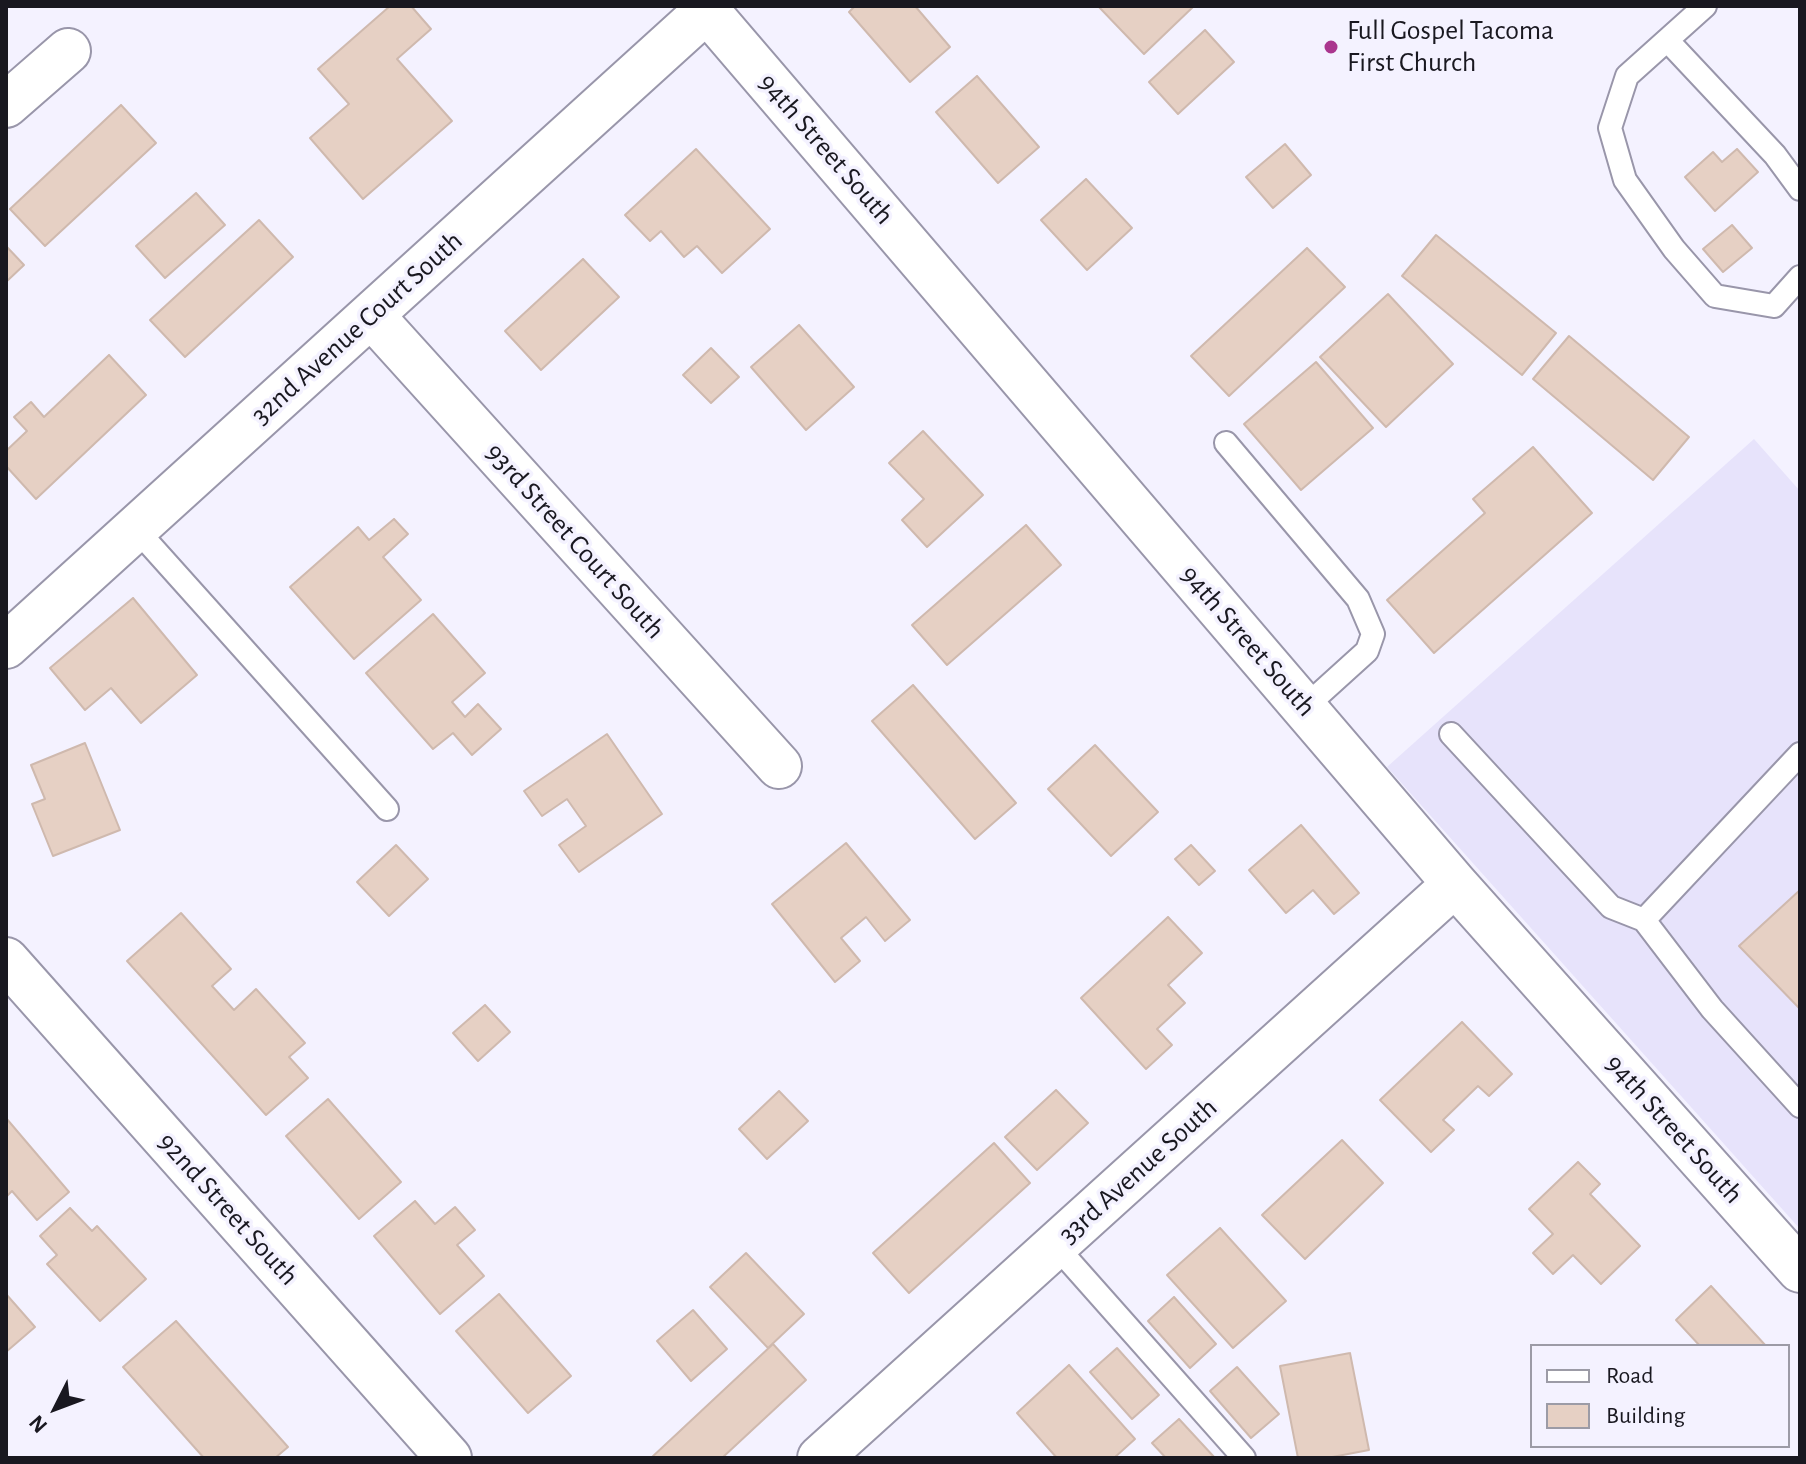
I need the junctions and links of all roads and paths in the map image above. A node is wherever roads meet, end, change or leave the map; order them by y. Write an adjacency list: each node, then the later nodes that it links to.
1 (1705, 6): 3 (lane)
2 (705, 8): 8 (street, 32nd Avenue Court South); 12 (street, 94th Street South)
3 (1667, 40): 6 (lane); 7 (lane)
4 (68, 51): 5 (street)
5 (6, 105)
6 (1800, 189)
7 (1800, 277)
8 (371, 315): 10 (street, 32nd Avenue Court South); 15 (street, 93rd Street Court South)
9 (1226, 443): 12 (lane)
10 (136, 529): 11 (street, 32nd Avenue Court South); 16 (lane)
11 (6, 646)
12 (1304, 708): 17 (street, 94th Street South)
13 (1451, 734): 18 (lane)
14 (1800, 754): 18 (lane)
15 (779, 766)
16 (387, 809)
17 (1455, 884): 21 (street, 33rd Avenue South); 22 (street, 94th Street South)
18 (1644, 920): 20 (lane)
19 (6, 960): 23 (street, 92nd Street South)
20 (1800, 1106)
21 (1055, 1245): 24 (street, 33rd Avenue South); 25 (lane)
22 (1800, 1270)
23 (449, 1458)
24 (820, 1458)
25 (1244, 1458)

